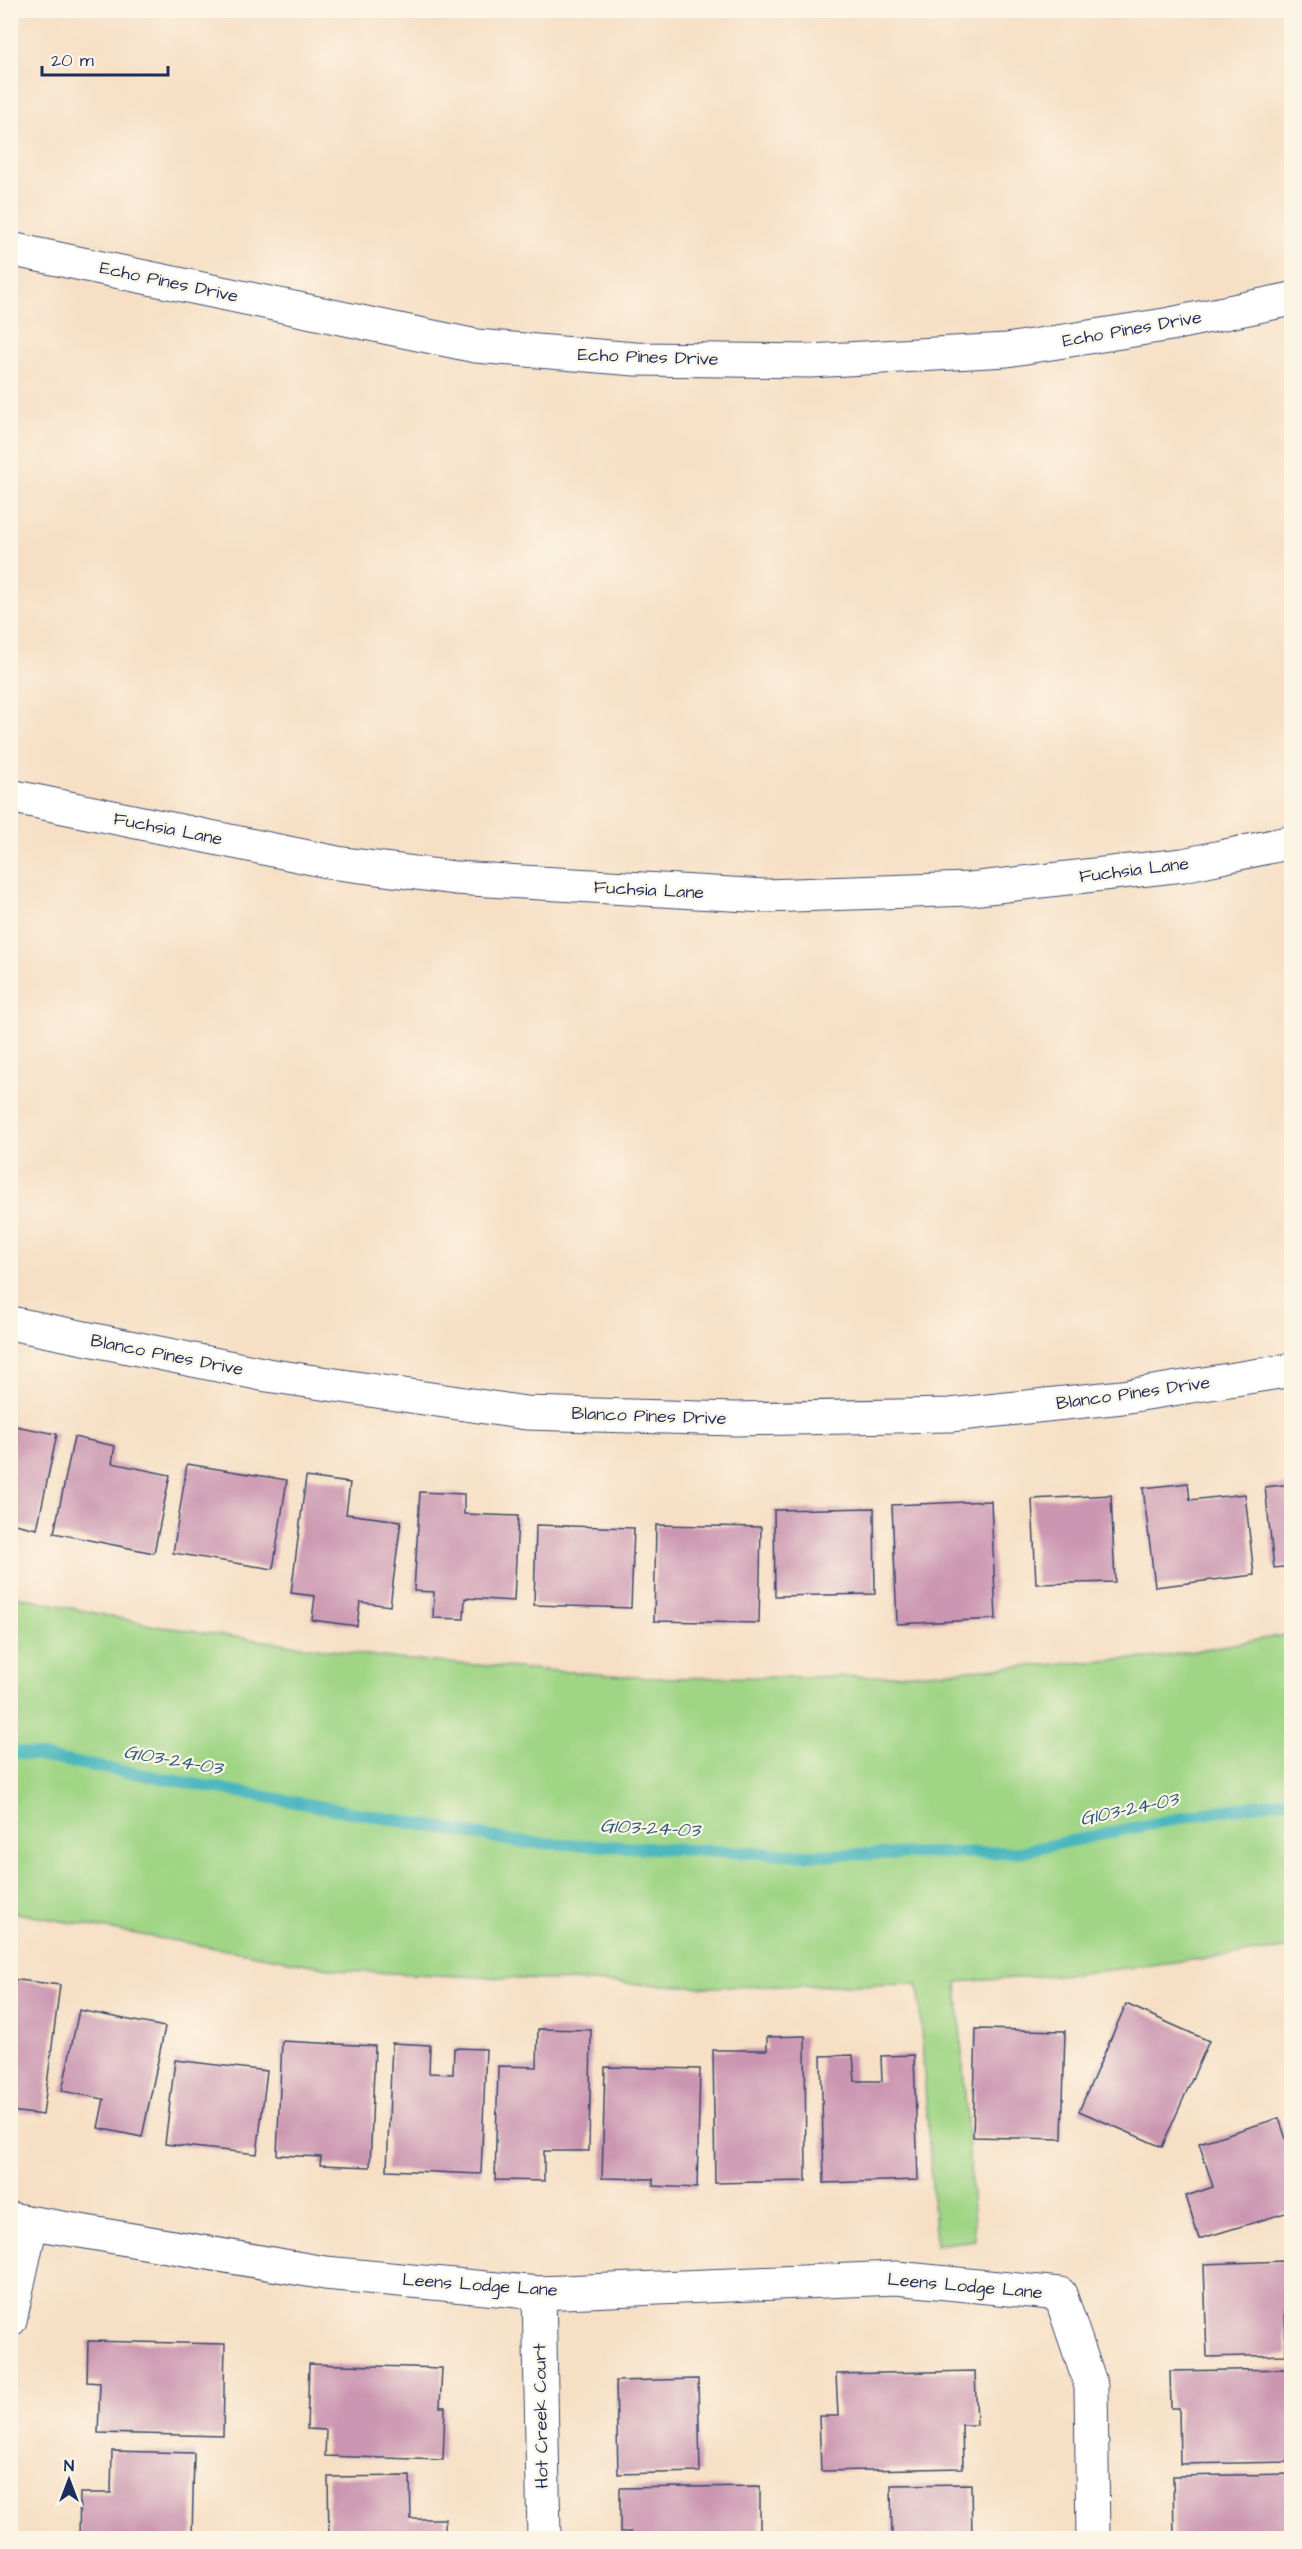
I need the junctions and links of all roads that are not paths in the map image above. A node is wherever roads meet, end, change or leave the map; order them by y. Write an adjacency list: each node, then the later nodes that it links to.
1 (10, 249): 2 (street, Echo Pines Drive)
2 (1292, 299)
3 (10, 796): 4 (street, Fuchsia Lane)
4 (1292, 843)
5 (10, 1323): 6 (street, Blanco Pines Drive)
6 (1292, 1370)
7 (21, 2221): 8 (street, Leens Lodge Lane); 9 (street)
8 (539, 2293): 10 (street, Hot Creek Court); 11 (street, Leens Lodge Lane)
9 (10, 2320)
10 (544, 2538)
11 (1093, 2538)

